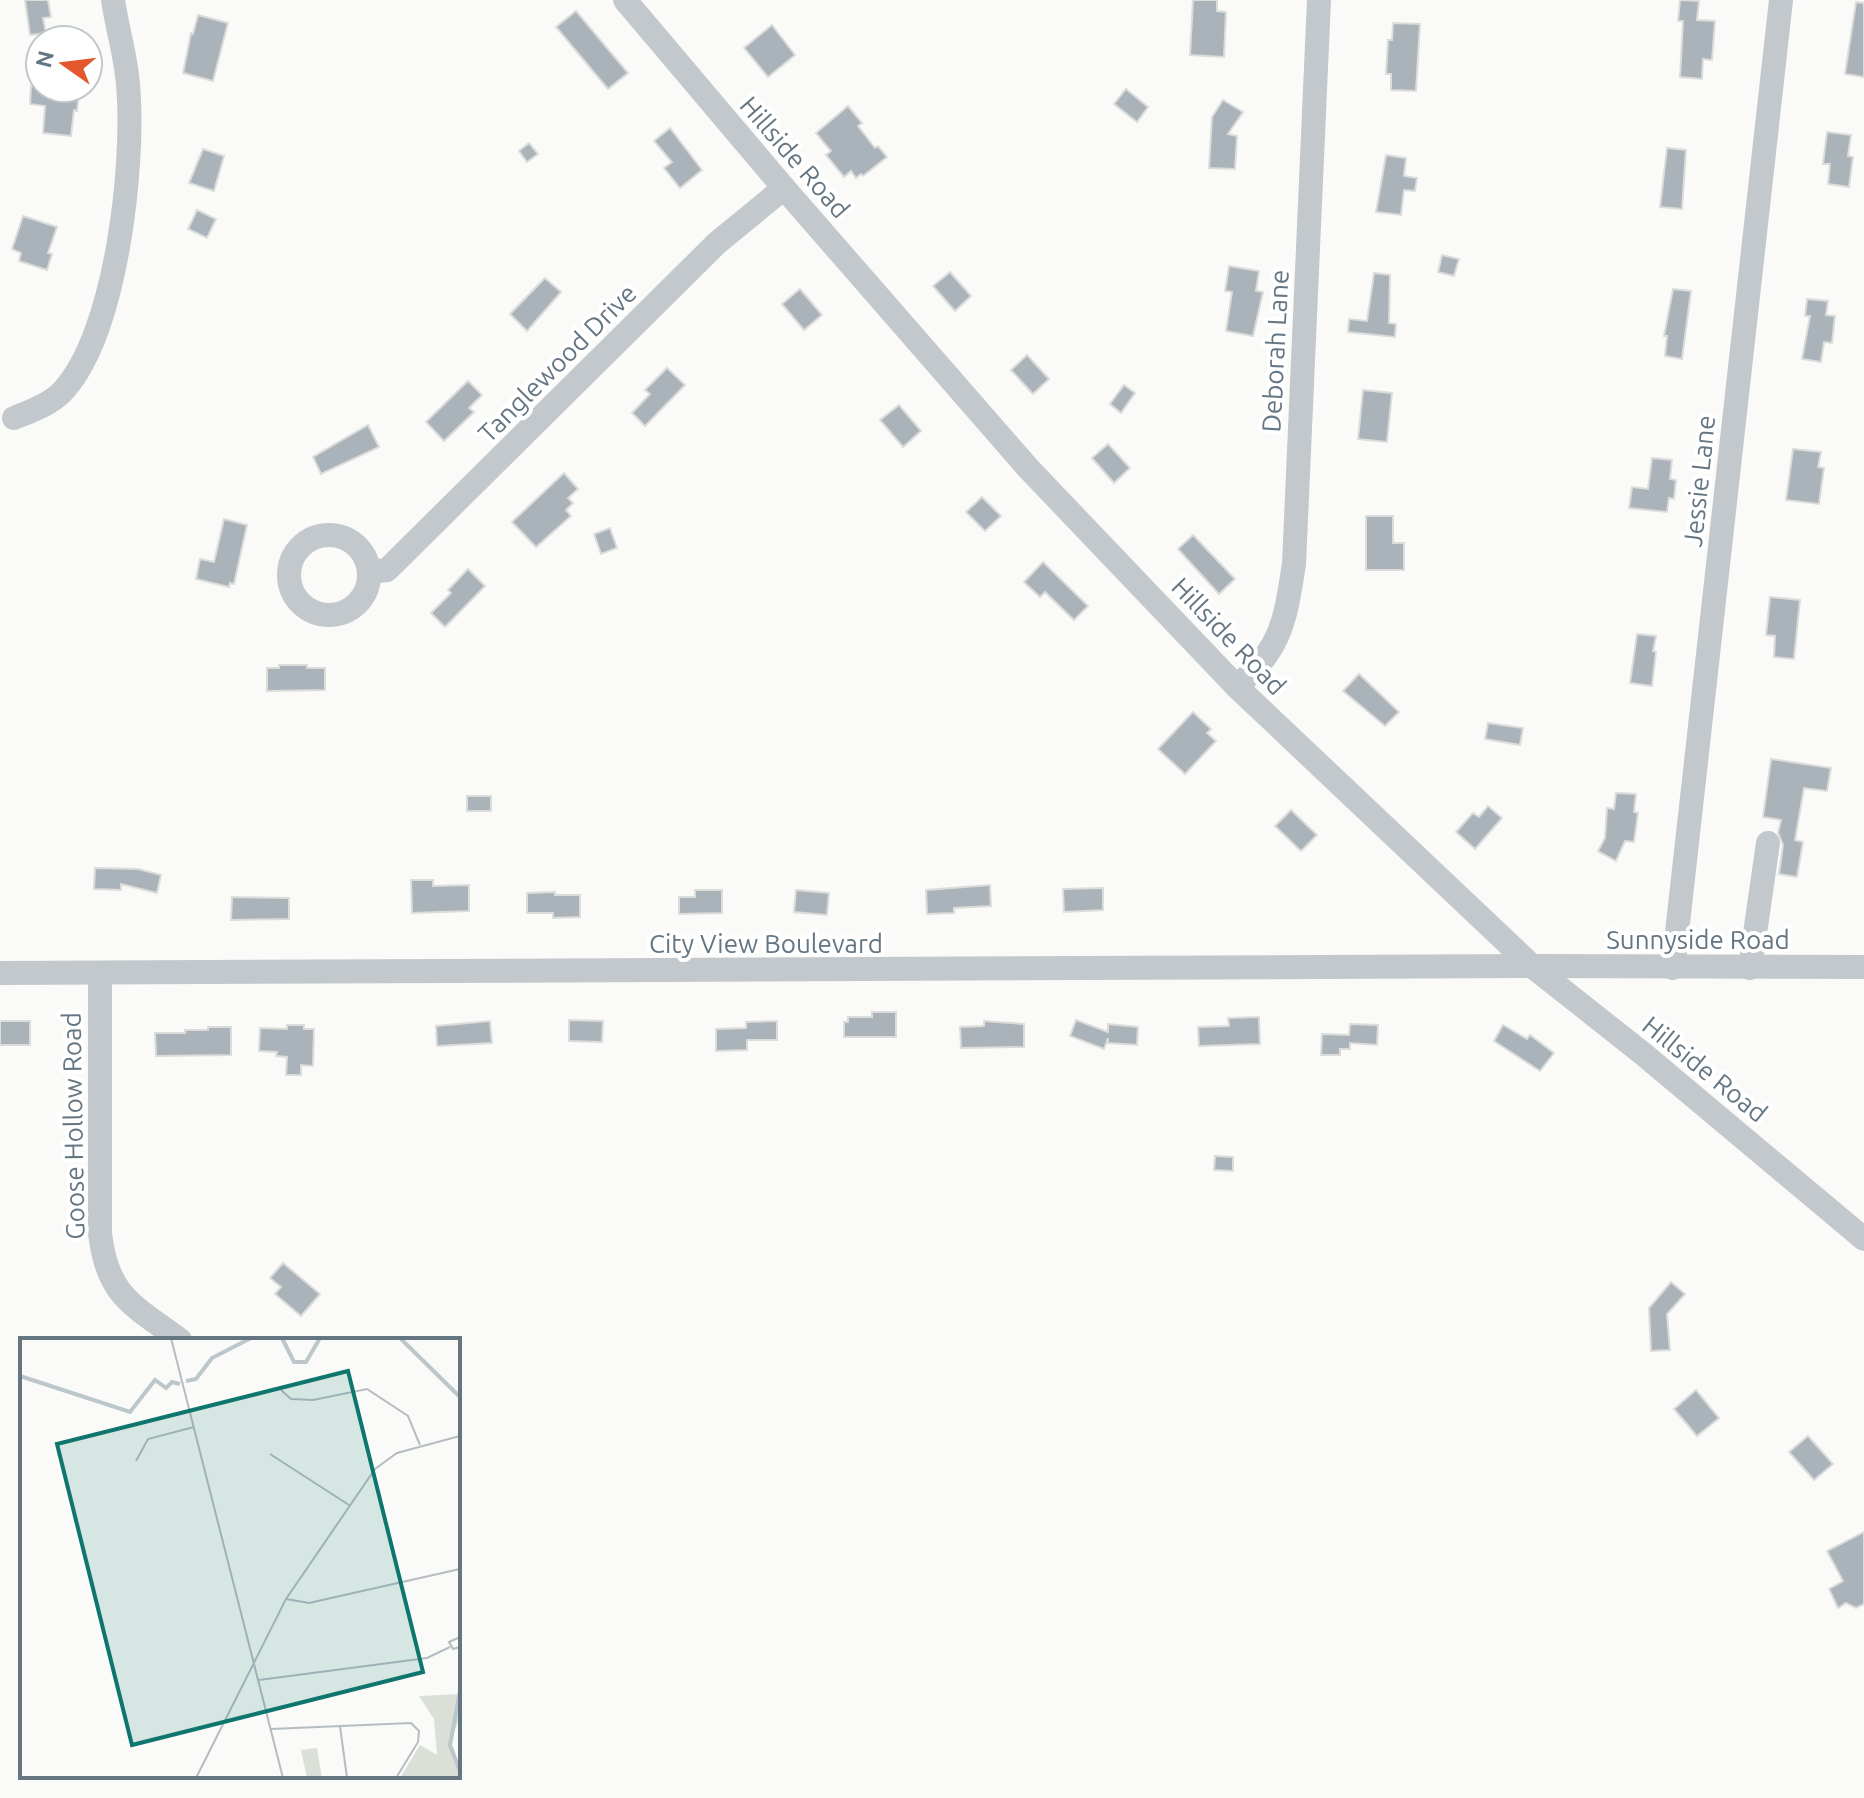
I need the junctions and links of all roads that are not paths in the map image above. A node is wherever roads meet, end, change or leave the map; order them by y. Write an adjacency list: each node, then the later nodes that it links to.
1 (113, 0): 6 (street)
2 (625, 0): 5 (street, Hillside Road)
3 (1319, 0): 8 (street, Deborah Lane)
4 (1781, 0): 12 (street, Jessie Lane)
5 (784, 188): 7 (street, Tanglewood Drive); 8 (street, Hillside Road)
6 (14, 418)
7 (370, 572)
8 (1237, 687): 10 (street, Hillside Road)
9 (1768, 843): 13 (street)
10 (1532, 966): 12 (street, Sunnyside Road); 15 (street, City View Boulevard); 16 (street, Hillside Road)
11 (1864, 967): 13 (street, Sunnyside Road)
12 (1673, 968): 13 (street, Sunnyside Road)
13 (1750, 968)
14 (0, 973): 15 (street, City View Boulevard)
15 (100, 974): 17 (street, Goose Hollow Road)
16 (1864, 1239)
17 (177, 1338)

